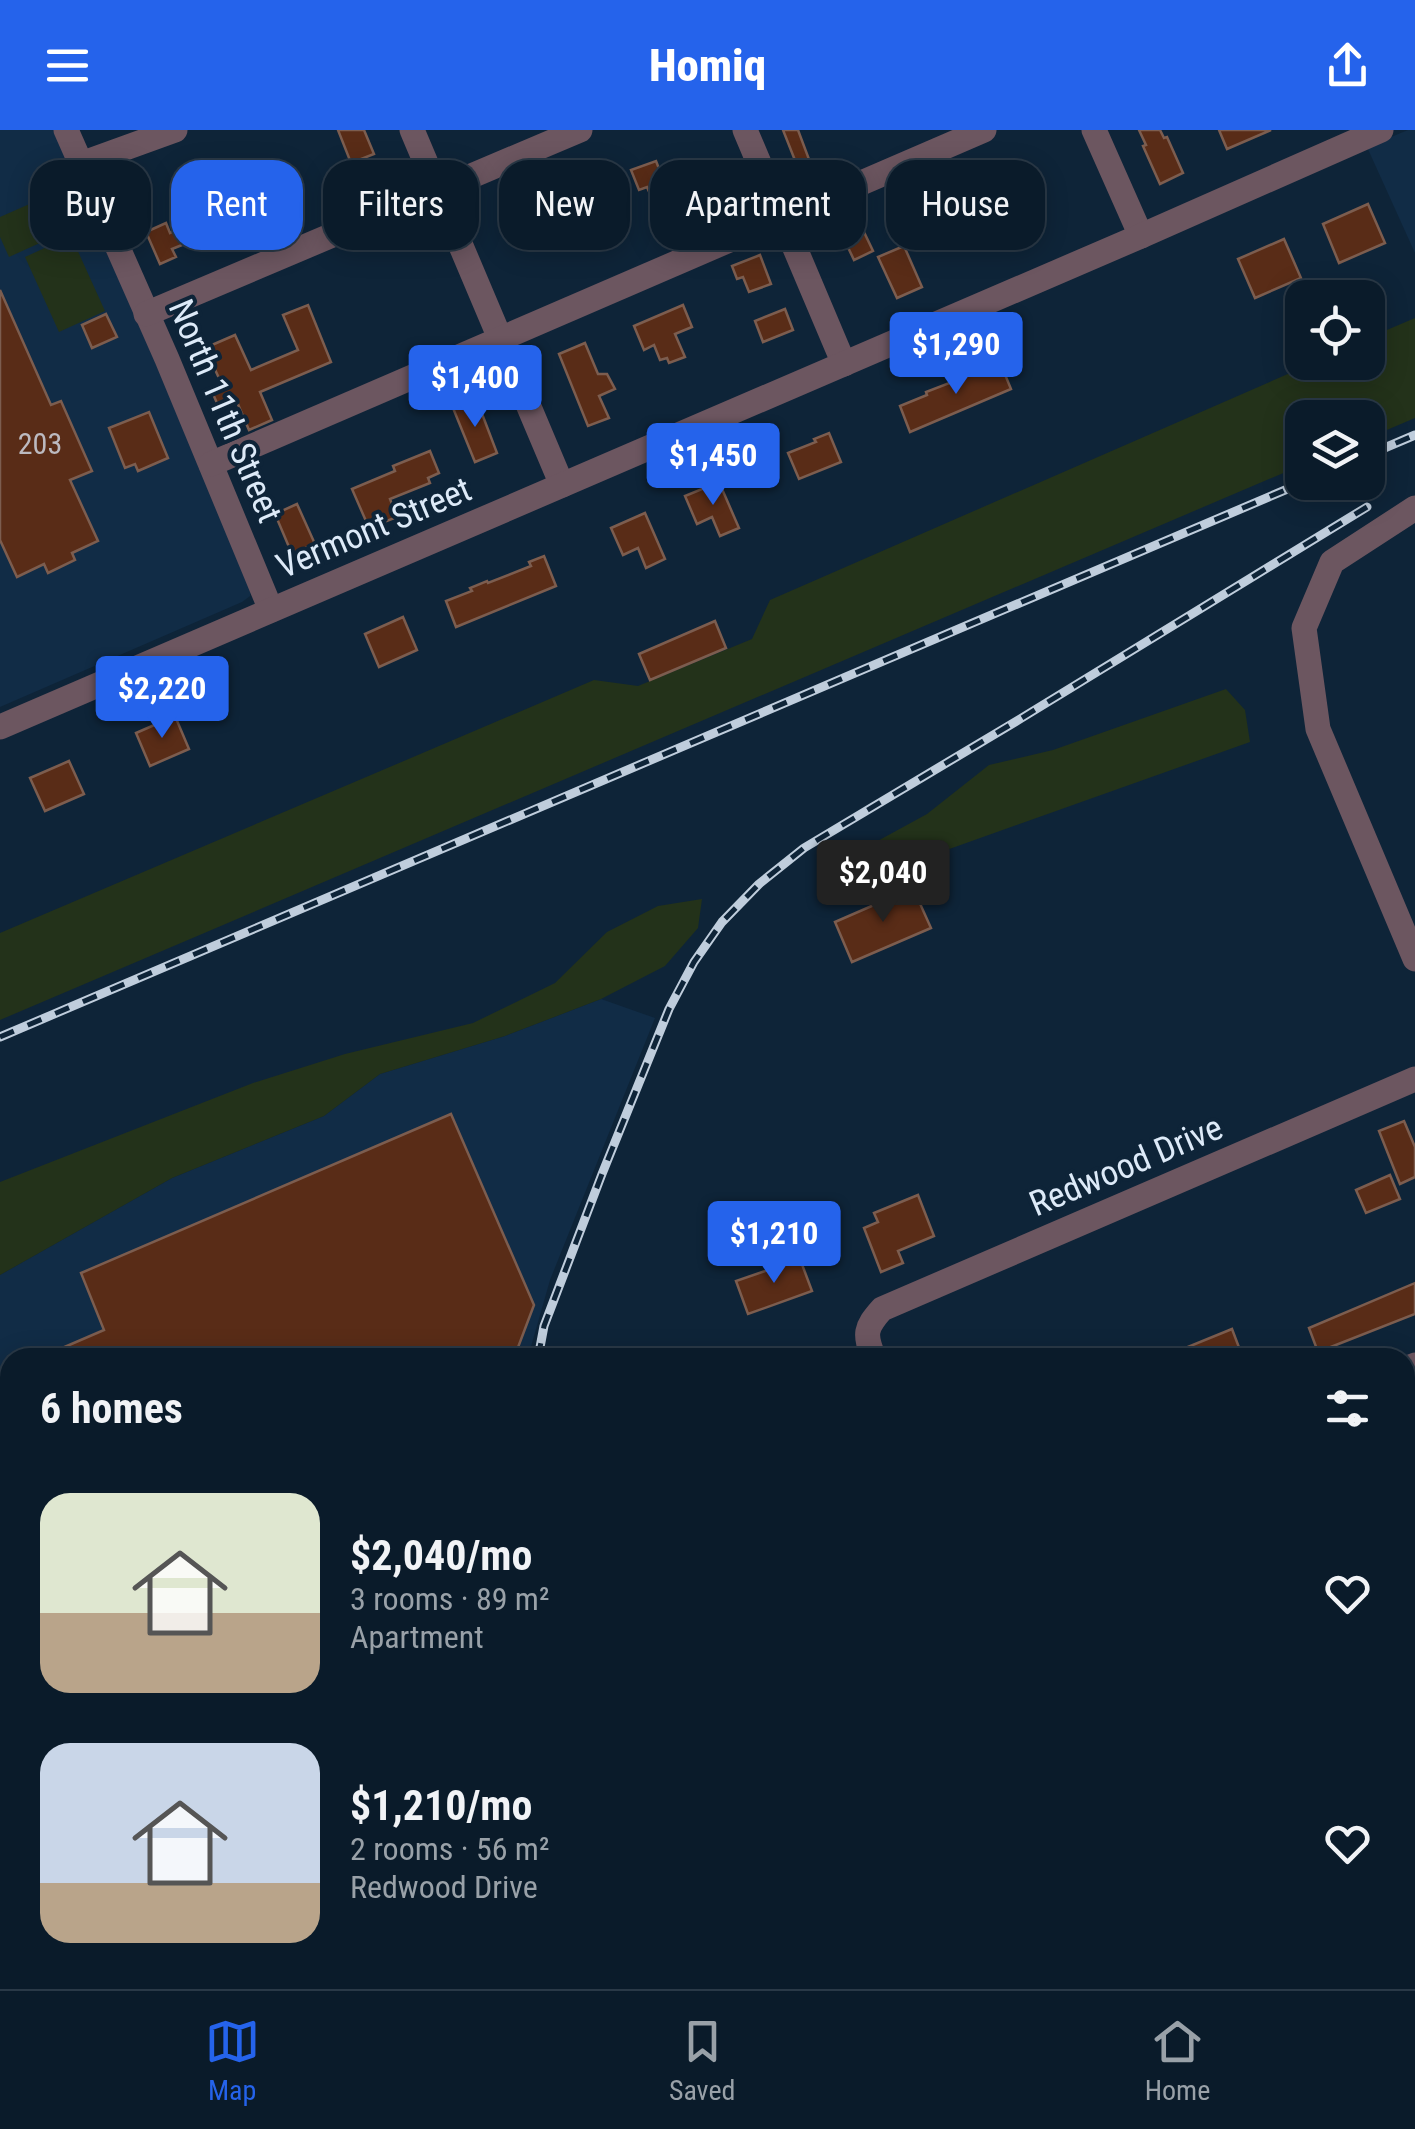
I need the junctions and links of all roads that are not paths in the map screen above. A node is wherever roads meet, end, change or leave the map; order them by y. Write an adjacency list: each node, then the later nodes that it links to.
1 (66, 130): 9 (street, North 11th Street)
2 (175, 130): 10 (street)
3 (412, 130): 11 (street)
4 (580, 130): 13 (street)
5 (745, 130): 12 (street)
6 (984, 130): 14 (street)
7 (1094, 130): 15 (street)
8 (1381, 130): 15 (street, Vermont Street)
9 (79, 160)
10 (92, 160)
11 (424, 160)
12 (758, 160)
13 (479, 172)
14 (866, 180)
15 (1141, 236): 23 (street, Vermont Street)
16 (323, 239): 21 (street)
17 (118, 250): 21 (street, North 11th Street)
18 (463, 250): 22 (street)
19 (703, 250): 22 (street)
20 (795, 250): 23 (street)
21 (146, 314): 24 (street, North 11th Street)
22 (500, 338): 24 (street); 25 (street)
23 (844, 364): 25 (street, Vermont Street)
24 (210, 464): 27 (street, North 11th Street)
25 (562, 485): 27 (street, Vermont Street)
26 (1415, 508): 29 (street)
27 (271, 610): 28 (street, Vermont Street)
28 (0, 727)
29 (1415, 959)
30 (1415, 1079): 31 (street, Redwood Drive)
31 (870, 1348)

